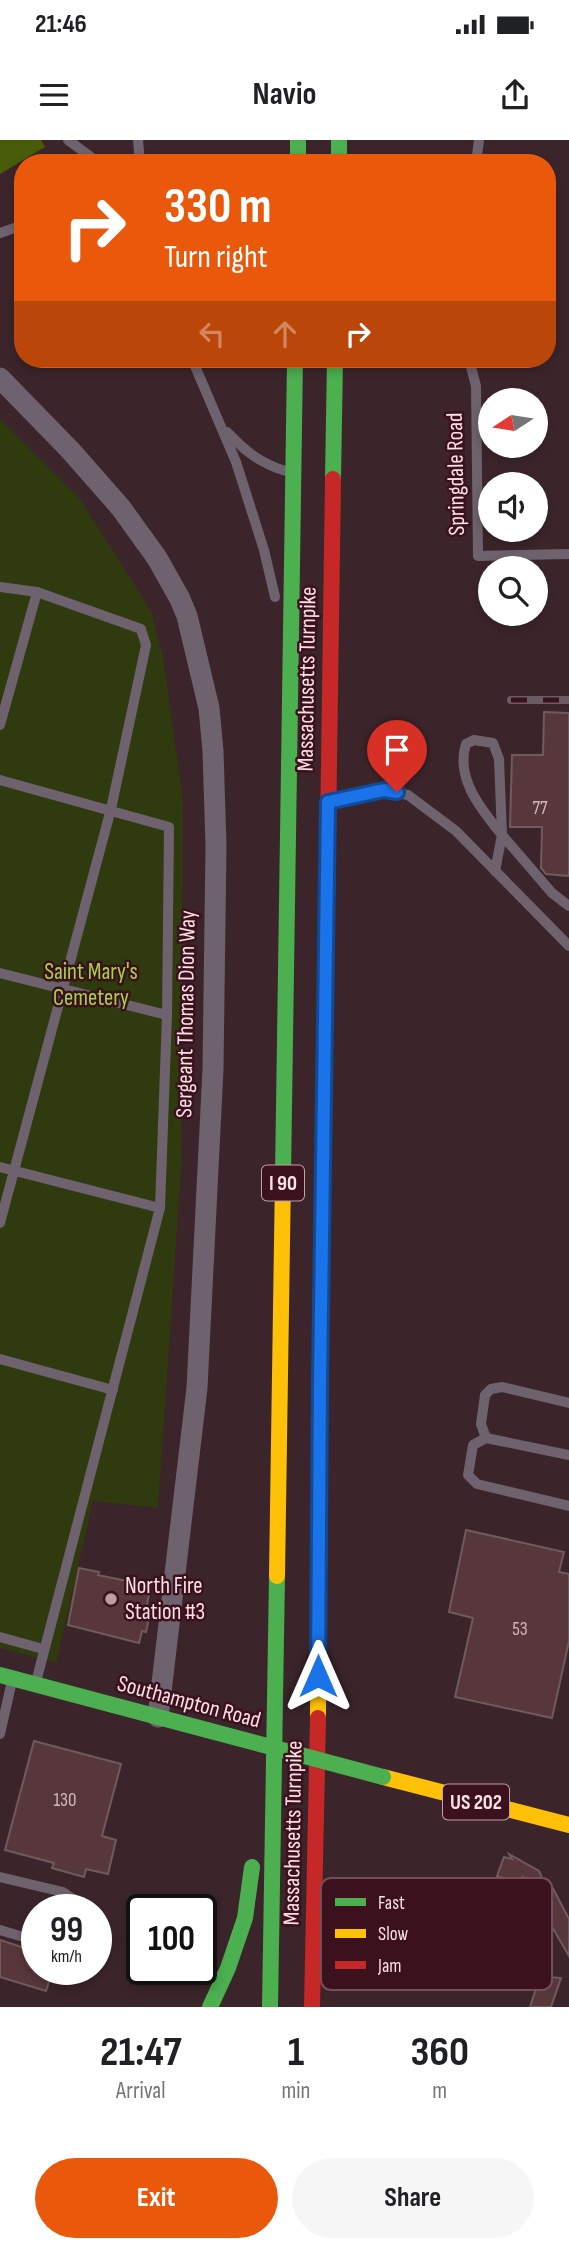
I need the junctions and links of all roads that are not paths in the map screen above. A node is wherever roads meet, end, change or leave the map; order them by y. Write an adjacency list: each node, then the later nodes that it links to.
1 (68, 140): 2 (lane)
2 (87, 154)
3 (196, 368): 8 (lane)
4 (295, 368): 9 (main road, Massachusetts Turnpike / I 90)
5 (335, 368): 12 (main road, Massachusetts Turnpike / I 90)
6 (471, 368): 13 (lane, Springdale Road)
7 (0, 378): 46 (street, Sergeant Thomas Dion Way)
8 (223, 427): 9 (lane); 16 (lane)
9 (293, 473): 10 (lane); 18 (main road, Massachusetts Turnpike / I 90)
10 (305, 489)
11 (318, 508): 12 (lane)
12 (332, 530): 21 (main road, Massachusetts Turnpike / I 90)
13 (569, 554)
14 (0, 587): 15 (lane)
15 (37, 592): 19 (lane); 22 (lane)
16 (276, 603)
17 (279, 616): 18 (lane)
18 (290, 668): 34 (main road, Massachusetts Turnpike / I 90)
19 (0, 726)
20 (0, 780): 22 (lane)
21 (328, 802): 24 (lane); 50 (main road, Massachusetts Turnpike / I 90)
22 (111, 809): 28 (lane); 29 (lane)
23 (502, 835): 23 (lane); 24 (lane); 25 (lane)
24 (495, 871): 26 (lane)
25 (569, 906)
26 (569, 946)
27 (0, 973): 28 (lane)
28 (63, 989): 29 (lane); 31 (lane)
29 (167, 1015): 32 (lane)
30 (0, 1167): 31 (lane)
31 (14, 1171): 32 (lane); 33 (lane)
32 (160, 1208): 36 (lane)
33 (0, 1223)
34 (281, 1317): 41 (main road); 59 (main road, Massachusetts Turnpike / I 90)
35 (0, 1359): 36 (lane)
36 (113, 1390): 43 (lane)
37 (569, 1403): 38 (lane)
38 (486, 1438): 39 (lane); 40 (lane)
39 (569, 1455)
40 (569, 1506)
41 (261, 1595)
42 (0, 1637): 43 (lane)
43 (43, 1649): 45 (lane)
44 (6, 1677): 45 (main road, Southampton Road / US 202); 48 (lane)
45 (35, 1684): 46 (main road, Southampton Road / US 202)
46 (158, 1717): 51 (main road, Southampton Road / US 202, bridge)
47 (257, 1723): 49 (main road)
48 (0, 1734)
49 (256, 1755)
50 (318, 1783): 54 (main road); 60 (main road, Massachusetts Turnpike / I 90)
51 (569, 1825)
52 (254, 1852): 58 (main road)
53 (0, 1877): 55 (lane)
54 (323, 1878)
55 (66, 1894)
56 (0, 1930): 57 (lane)
57 (21, 1936)
58 (210, 2007)
59 (270, 2007)
60 (313, 2007)

